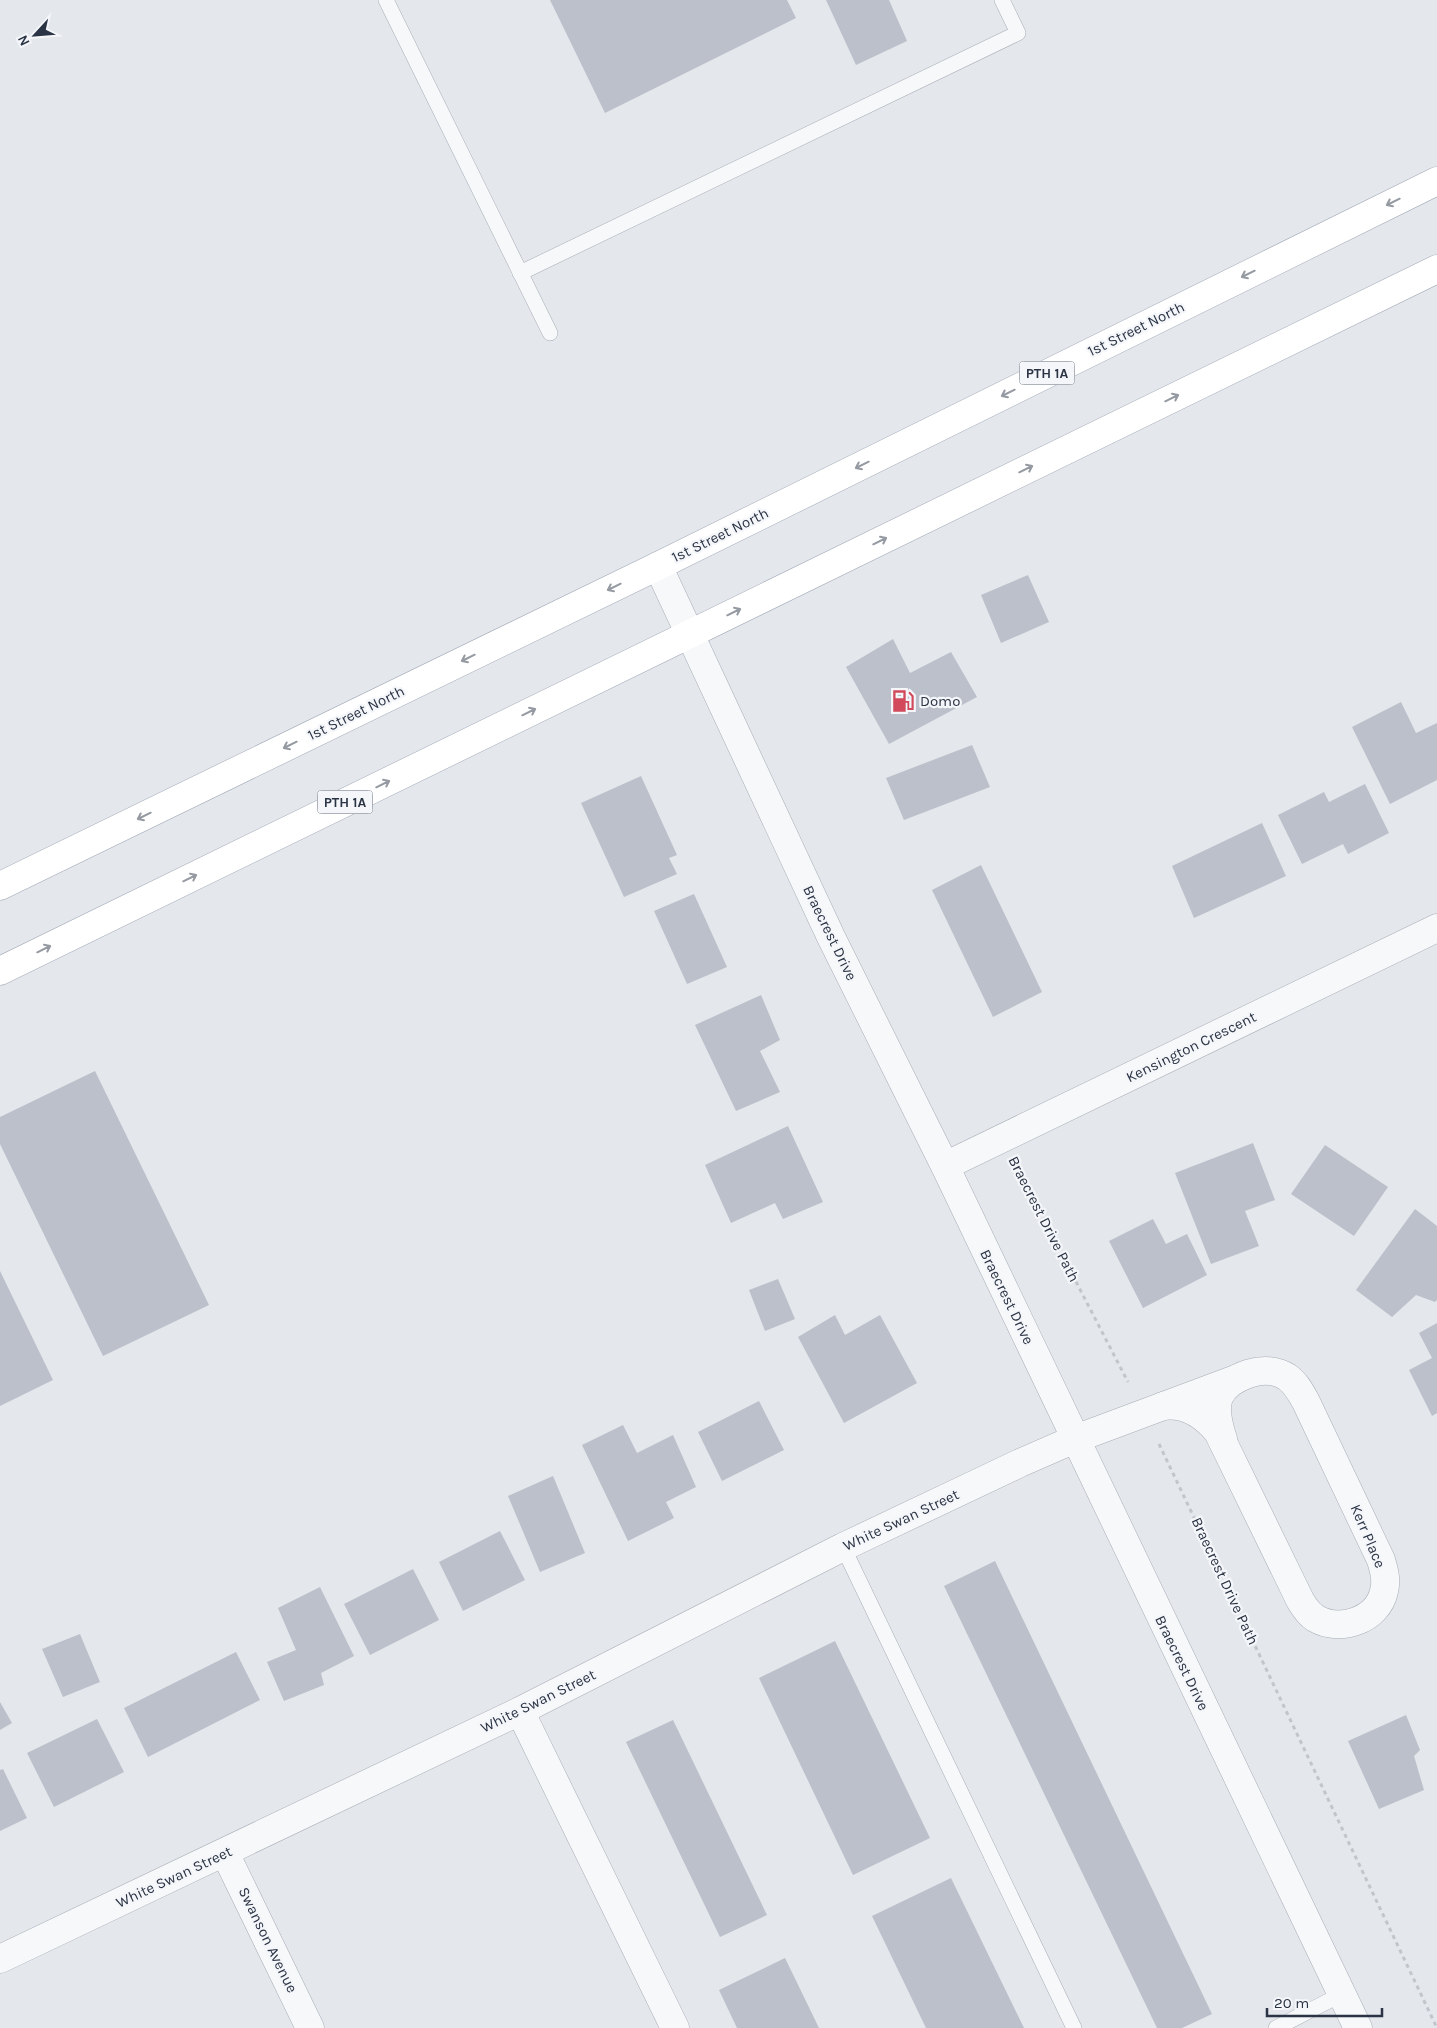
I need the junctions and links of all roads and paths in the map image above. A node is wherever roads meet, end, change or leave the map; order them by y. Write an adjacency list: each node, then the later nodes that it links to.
1 (386, 0): 5 (lane)
2 (1002, 0): 5 (lane)
3 (1437, 181): 7 (main road, 1st Street North / PTH 1A, one-way to 7)
4 (1437, 269): 8 (main road, PTH 1A, one-way to 4)
5 (520, 273): 6 (lane)
6 (550, 333)
7 (658, 566): 8 (street, Braecrest Drive); 9 (main road, 1st Street North / PTH 1A, one-way to 9)
8 (690, 633): 11 (main road, PTH 1A, one-way to 8); 13 (street, Braecrest Drive)
9 (0, 886)
10 (1437, 928): 12 (street, Kensington Crescent)
11 (0, 971)
12 (1002, 1139): 13 (street, Kensington Crescent); 15 (path, Braecrest Drive Path)
13 (945, 1166): 16 (street, Braecrest Drive)
14 (1241, 1377): 15 (street, Kerr Place); 17 (street, Kerr Place); 17 (street, Kerr Place)
15 (1153, 1410): 16 (street, Kerr Place); 17 (street, Kerr Place); 28 (path, Braecrest Drive Path)
16 (1075, 1439): 18 (street, White Swan Street); 22 (street, Braecrest Drive)
17 (1223, 1439)
18 (843, 1547): 19 (street, White Swan Street); 25 (lane)
19 (520, 1711): 20 (street, White Swan Street); 24 (street)
20 (226, 1853): 21 (street, White Swan Street); 23 (street, Swanson Avenue)
21 (0, 1959)
22 (1342, 1994): 26 (lane); 27 (street, Braecrest Drive)
23 (310, 2028)
24 (675, 2028)
25 (1074, 2028)
26 (1276, 2028)
27 (1358, 2028)
28 (1437, 2028)

